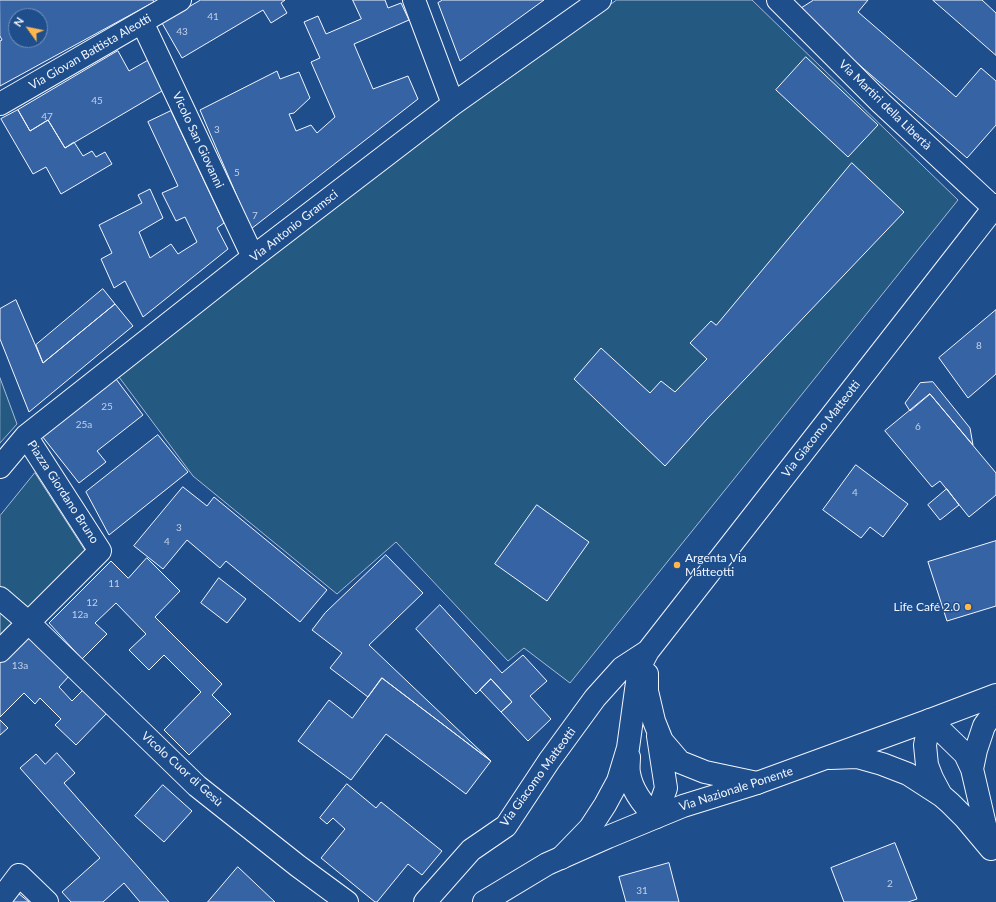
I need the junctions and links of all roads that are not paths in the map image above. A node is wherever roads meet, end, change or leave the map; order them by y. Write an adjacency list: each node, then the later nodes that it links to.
1 (180, 0): 5 (street, Via Giovan Battista Aleotti)
2 (414, 0): 7 (street)
3 (600, 0): 7 (street, Via Antonio Gramsci)
4 (781, 1): 8 (street, Via Martiri della Libertà)
5 (142, 22): 6 (street, Via Giovan Battista Aleotti); 9 (street, Vicolo San Giovanni)
6 (0, 104)
7 (453, 104): 9 (street, Via Antonio Gramsci)
8 (995, 208): 15 (street, Via Giacomo Matteotti)
9 (253, 257): 10 (street, Via Antonio Gramsci)
10 (26, 436): 11 (street, Via Antonio Gramsci); 13 (street, Piazza Giordano Bruno)
11 (0, 467)
12 (0, 598): 13 (street, Vicolo Cuor di Gesù)
13 (28, 623): 14 (street, Piazza Giordano Bruno); 30 (street, Vicolo Cuor di Gesù)
14 (0, 651)
15 (648, 651): 19 (street); 20 (street, Via Giacomo Matteotti); 31 (street, Via Giacomo Matteotti)
16 (996, 695): 18 (street, Via Nazionale Ponente)
17 (996, 709): 22 (street)
18 (930, 720): 21 (street, Via Nazionale Ponente); 22 (street); 24 (street)
19 (658, 732): 23 (street); 25 (street)
20 (628, 748): 25 (street, Via Giacomo Matteotti); 27 (street, Via Giacomo Matteotti)
21 (825, 758): 23 (street, Via Nazionale Ponente); 24 (street)
22 (972, 769): 26 (street)
23 (757, 783): 25 (street, Via Nazionale Ponente)
24 (942, 796): 26 (street)
25 (656, 817): 27 (street, Via Nazionale Ponente)
26 (993, 856)
27 (561, 858): 32 (street, Via Nazionale Ponente)
28 (0, 900): 29 (street)
29 (47, 902)
30 (347, 902)
31 (426, 902)
32 (484, 902)

